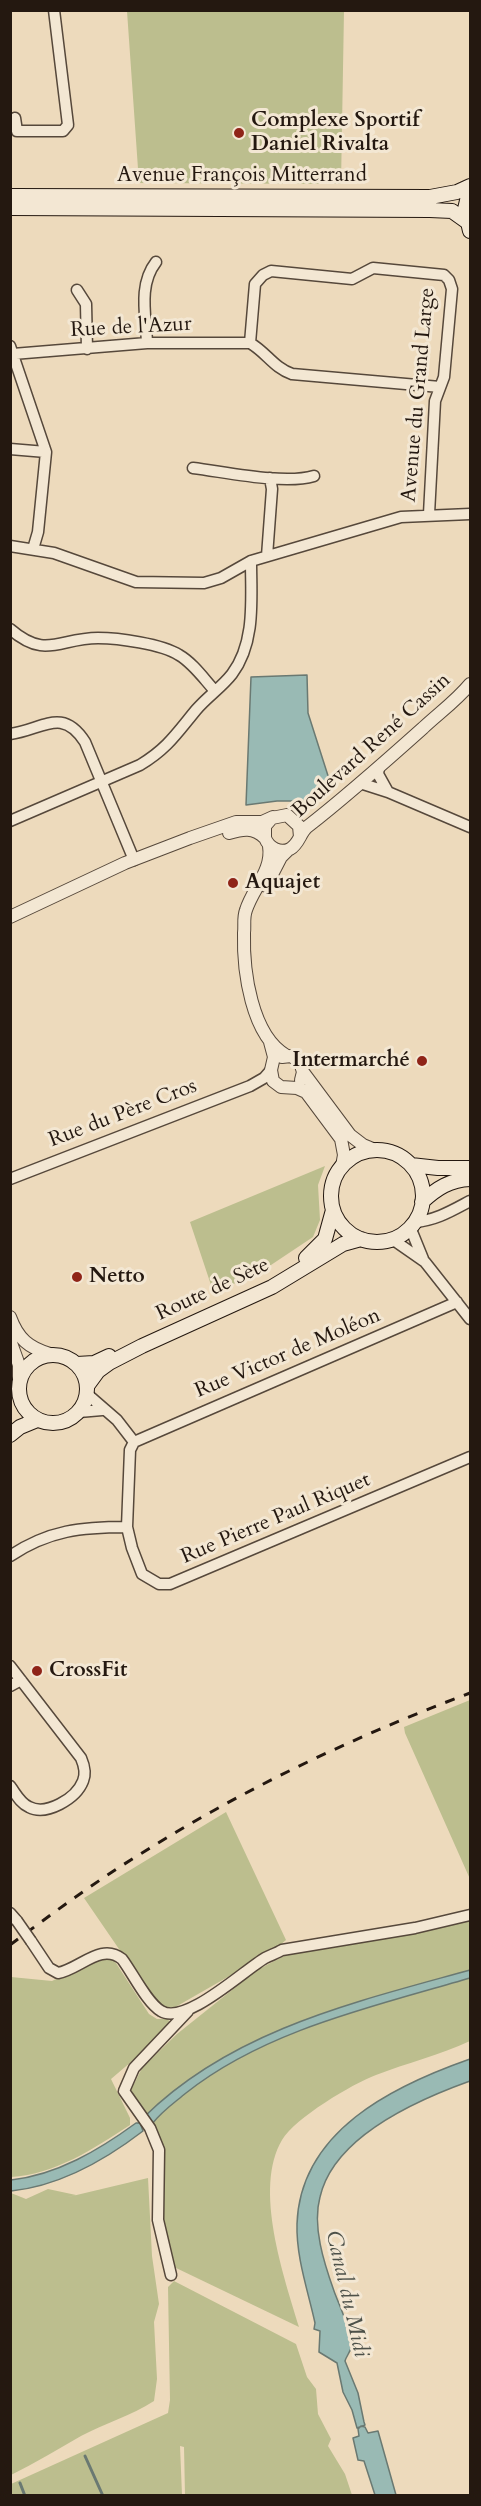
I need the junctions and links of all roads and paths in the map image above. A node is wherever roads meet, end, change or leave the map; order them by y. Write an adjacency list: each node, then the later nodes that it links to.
1 (54, 10): 2 (street)
2 (15, 118)
3 (471, 187): 4 (main road, Avenue François Mitterrand); 6 (main road)
4 (10, 196)
5 (10, 208): 6 (main road, Avenue François Mitterrand)
6 (468, 226)
7 (156, 262): 9 (street)
8 (77, 290): 12 (street)
9 (147, 343): 10 (street, Rue de l'Azur); 12 (street, Rue de l'Azur)
10 (250, 343): 13 (street); 13 (street, Avenue du Grand Large)
11 (12, 350): 12 (street, Rue de l'Azur); 15 (street)
12 (87, 350)
13 (440, 387): 19 (street, Avenue du Grand Large)
14 (10, 449): 15 (street)
15 (46, 452): 22 (street)
16 (193, 468): 18 (street)
17 (314, 477): 18 (street)
18 (270, 478): 23 (street)
19 (429, 514): 20 (street); 23 (street)
20 (471, 514)
21 (10, 546): 22 (street)
22 (33, 549): 24 (street)
23 (267, 556): 24 (street)
24 (251, 561): 28 (street)
25 (10, 629): 28 (street)
26 (471, 673): 34 (street, Boulevard René Cassin)
27 (471, 684): 30 (street, Boulevard René Cassin)
28 (215, 691): 31 (street)
29 (10, 734): 31 (street)
30 (379, 767): 32 (street, Boulevard René Cassin); 33 (street)
31 (102, 782): 35 (street); 40 (street)
32 (360, 783): 33 (street); 37 (street, Boulevard René Cassin)
33 (387, 792): 36 (street)
34 (282, 815): 37 (street); 38 (street); 40 (street, Boulevard René Cassin)
35 (10, 821)
36 (471, 826)
37 (300, 837): 39 (street)
38 (267, 842): 39 (street); 42 (street); 43 (street, Boulevard René Cassin)
39 (288, 850): 43 (street, Boulevard René Cassin)
40 (134, 860): 41 (street, Boulevard René Cassin)
41 (10, 917)
42 (10, 926)
43 (244, 930): 44 (street, Boulevard René Cassin)
44 (269, 1038): 45 (street, Boulevard René Cassin); 46 (street, Boulevard René Cassin)
45 (287, 1056): 46 (street); 47 (street)
46 (272, 1067): 48 (street); 49 (street, Rue du Père Cros)
47 (303, 1072): 50 (street); 51 (street)
48 (277, 1085): 49 (street, Rue du Père Cros); 50 (street)
49 (250, 1086): 55 (street, Rue du Père Cros)
50 (291, 1088): 53 (street)
51 (375, 1150): 52 (main road); 53 (main road)
52 (411, 1165): 54 (main road); 58 (main road)
53 (342, 1166): 59 (main road)
54 (471, 1168)
55 (10, 1179)
56 (471, 1179): 58 (main road)
57 (471, 1201): 60 (street)
58 (422, 1202): 60 (main road)
59 (333, 1210): 61 (main road); 69 (main road, Route de Sète)
60 (412, 1224): 62 (main road); 63 (street)
61 (361, 1239): 62 (main road); 71 (main road, Route de Sète)
62 (392, 1239): 63 (street)
63 (424, 1262): 64 (street)
64 (457, 1302): 66 (street); 78 (street, Rue Victor de Moléon)
65 (10, 1317): 68 (street)
66 (471, 1318)
67 (10, 1340): 70 (street)
68 (50, 1354): 69 (main road); 70 (main road)
69 (77, 1364): 71 (main road)
70 (19, 1379): 72 (main road)
71 (87, 1390): 73 (street); 74 (main road)
72 (20, 1402): 75 (main road); 76 (main road)
73 (102, 1410): 74 (street); 78 (street)
74 (79, 1412): 75 (main road)
75 (37, 1420): 77 (main road)
76 (10, 1427)
77 (10, 1435)
78 (134, 1442): 80 (street)
79 (471, 1457): 80 (street, Rue Pierre Paul Riquet)
80 (128, 1527): 81 (street)
81 (10, 1556)
82 (10, 1666): 83 (street)
83 (21, 1680): 84 (street); 85 (street)
84 (10, 1686)
85 (10, 1786)
86 (471, 1915): 88 (street)
87 (14, 1917): 88 (street, bridge)
88 (190, 2009): 89 (street)
89 (171, 2275)

